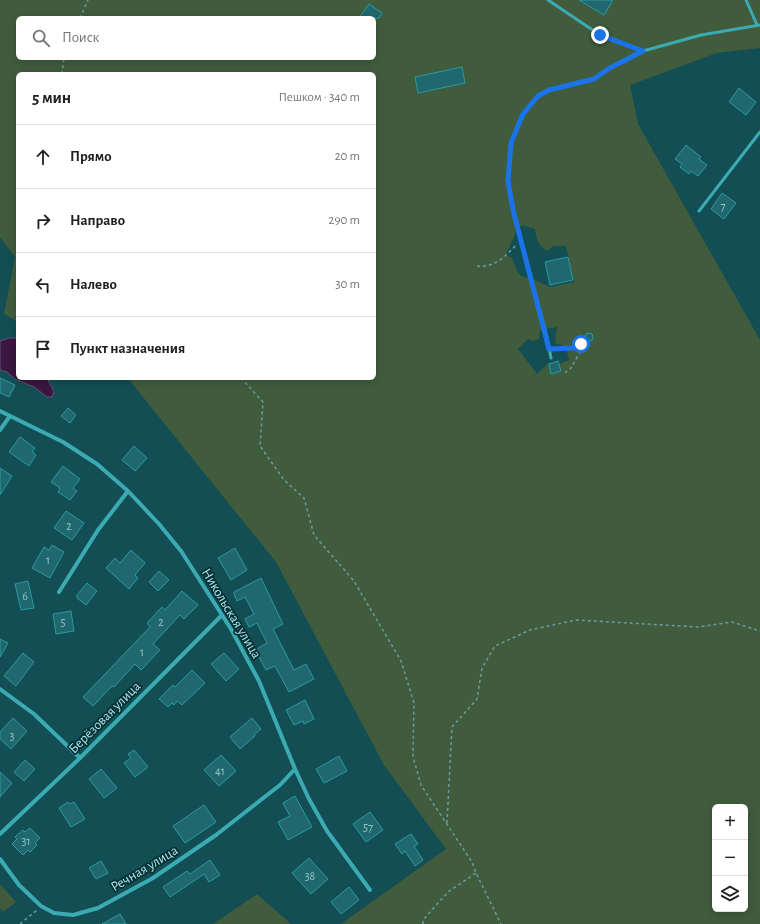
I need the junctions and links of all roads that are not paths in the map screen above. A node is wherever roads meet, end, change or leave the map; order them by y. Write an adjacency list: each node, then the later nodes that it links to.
1 (548, 0): 4 (lane)
2 (746, 0): 3 (lane)
3 (758, 25): 4 (lane)
4 (643, 51): 7 (lane)
5 (760, 132): 6 (lane)
6 (699, 211)
7 (551, 358)
8 (0, 411): 9 (street, Никольская улица)
9 (10, 416): 10 (street); 11 (street, Никольская улица)
10 (0, 430)
11 (128, 491): 12 (street); 13 (street, Никольская улица)
12 (59, 592)
13 (222, 614): 15 (street, Берёзовая улица); 16 (street, Никольская улица)
14 (0, 690): 15 (street)
15 (80, 758): 17 (street, Берёзовая улица)
16 (295, 769): 18 (street, Речная улица); 19 (street, Никольская улица)
17 (0, 834)
18 (0, 859)
19 (370, 890)

